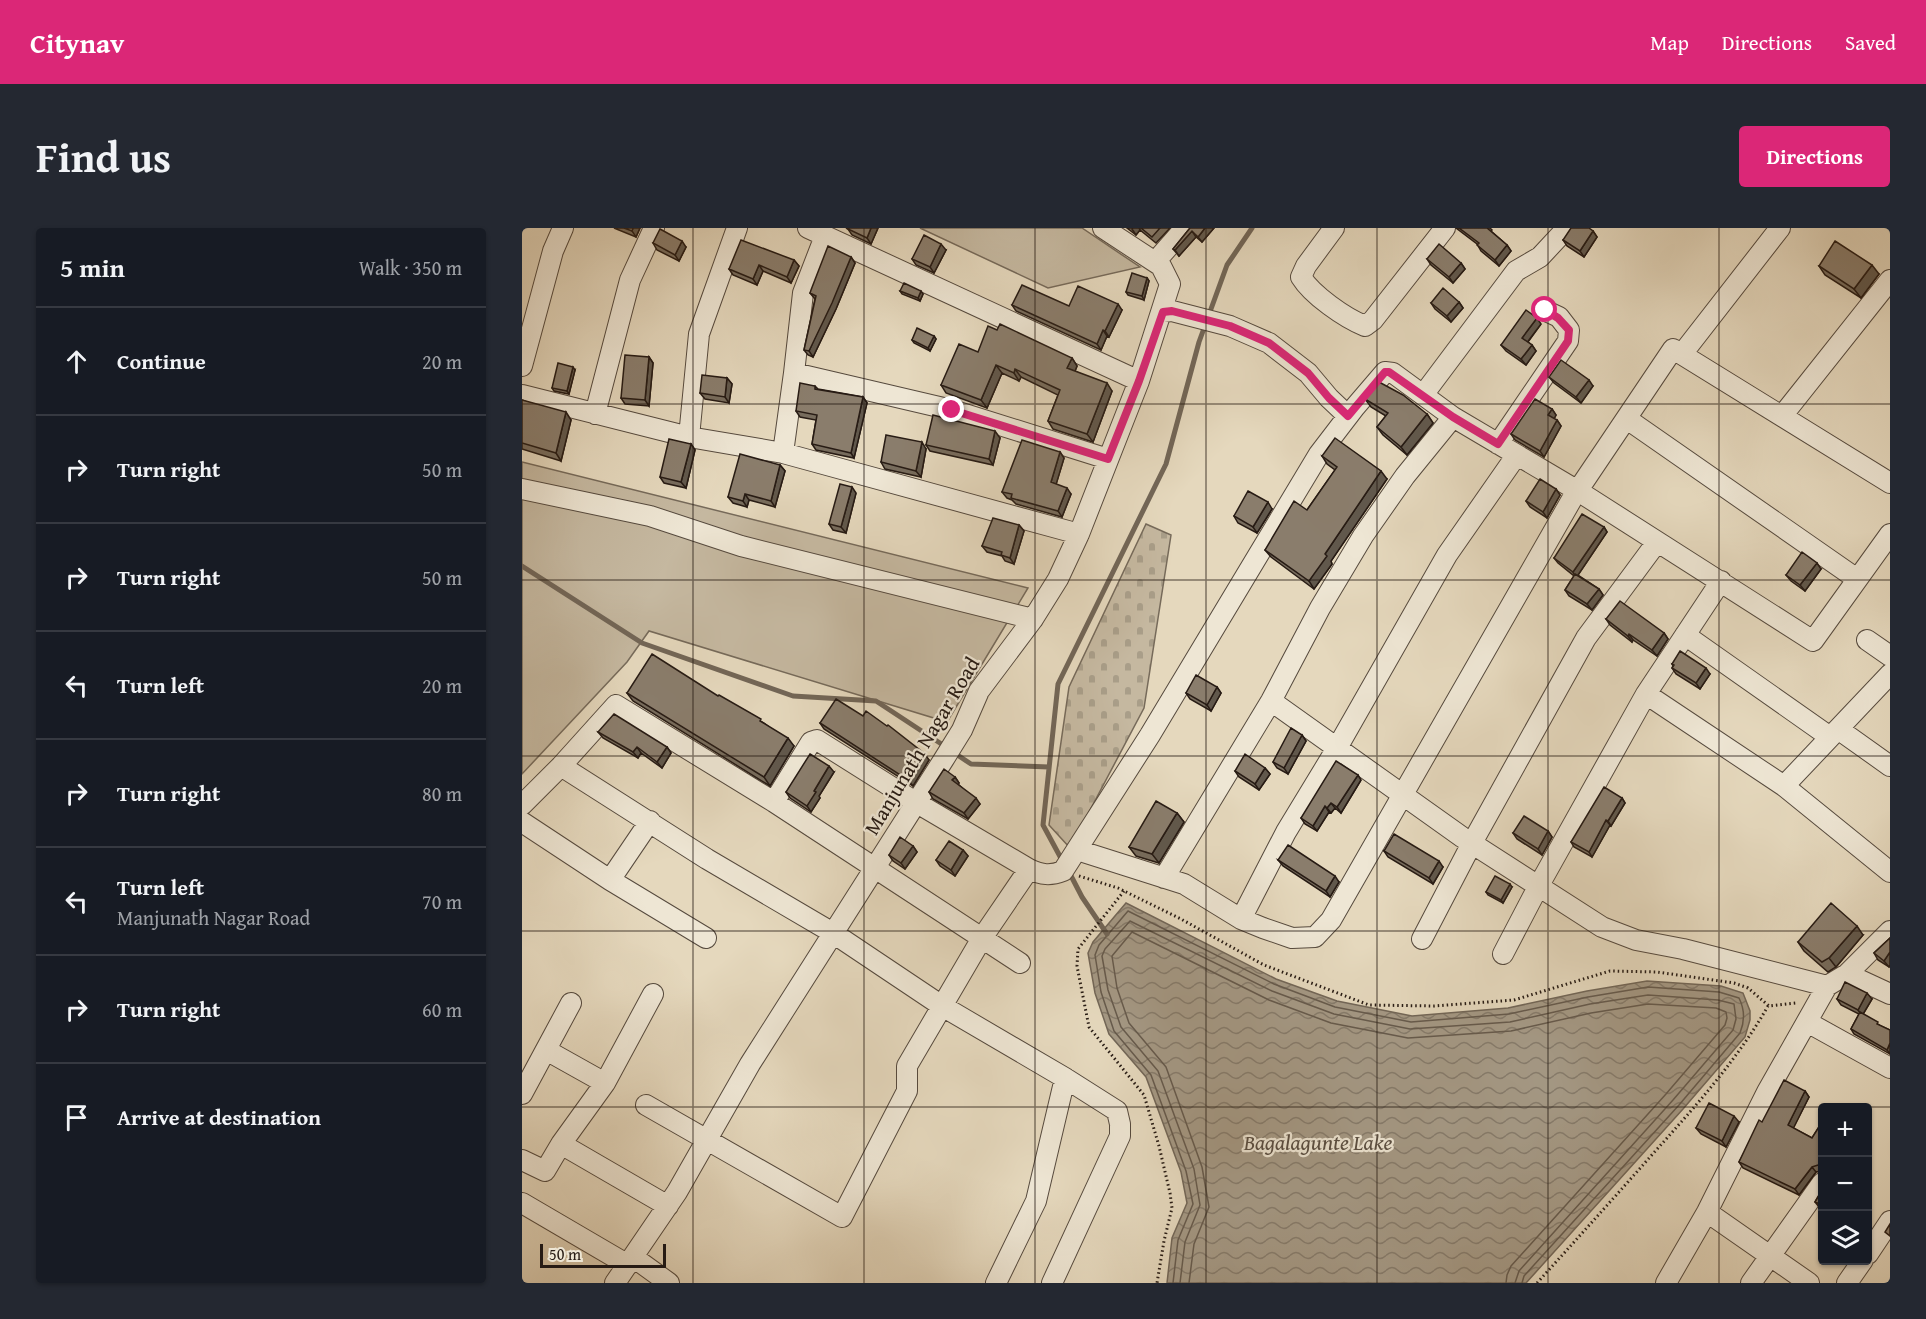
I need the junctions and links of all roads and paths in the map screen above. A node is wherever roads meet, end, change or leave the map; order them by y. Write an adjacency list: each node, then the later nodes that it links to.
1 (563, 228): 15 (street)
2 (654, 228): 22 (street)
3 (737, 228): 27 (street)
4 (1103, 228): 11 (street, Manjunath Nagar Road)
5 (1185, 228): 11 (street)
6 (1334, 228): 7 (street)
7 (1445, 228)
8 (1567, 228): 21 (street)
9 (1780, 228): 16 (street)
10 (816, 232): 18 (street); 19 (street)
11 (1155, 262): 14 (street, Manjunath Nagar Road)
12 (1890, 280): 24 (street)
13 (1545, 310): 28 (street)
14 (1167, 312): 19 (street, Manjunath Nagar Road); 23 (street)
15 (529, 314): 17 (street)
16 (1682, 354): 24 (street); 26 (street)
17 (522, 366)
18 (794, 373): 29 (street); 31 (street)
19 (1139, 381): 31 (street, Manjunath Nagar Road)
20 (522, 395): 22 (street)
21 (1423, 395): 23 (street); 25 (street)
22 (595, 414): 27 (street)
23 (1348, 416): 59 (street)
24 (1782, 416): 32 (street)
25 (1453, 417): 28 (street); 46 (street)
26 (1627, 420): 34 (street); 38 (street)
27 (689, 437): 29 (street)
28 (1498, 444): 30 (street)
29 (783, 453): 35 (street)
30 (1516, 456): 34 (street); 48 (street)
31 (1108, 459): 35 (street, Manjunath Nagar Road)
32 (1888, 479)
33 (522, 489): 40 (street)
34 (1578, 491): 37 (street); 52 (street)
35 (1079, 534): 40 (street, Manjunath Nagar Road)
36 (1890, 534): 38 (street)
37 (1657, 542): 39 (street); 58 (street)
38 (1857, 579): 39 (street)
39 (1721, 581): 41 (street)
40 (1033, 619): 54 (street, Manjunath Nagar Road)
41 (1685, 635): 45 (street); 47 (street)
42 (1867, 640): 43 (street)
43 (1890, 656)
44 (1890, 674): 47 (street)
45 (1646, 694): 51 (street); 66 (street)
46 (1271, 701): 48 (street); 64 (street)
47 (1834, 733): 50 (street); 51 (street)
48 (1337, 748): 52 (street); 68 (street)
49 (561, 766): 53 (street); 55 (street); 56 (street)
50 (1890, 766)
51 (1785, 786): 63 (street)
52 (1402, 795): 58 (street); 68 (street)
53 (774, 802): 54 (street); 60 (street)
54 (917, 803): 60 (street, Manjunath Nagar Road); 61 (street)
55 (522, 805)
56 (650, 821): 65 (street); 70 (street)
57 (522, 822): 65 (street)
58 (1472, 843): 66 (street); 73 (street)
59 (1077, 850): 62 (street); 64 (street)
60 (876, 867): 70 (street, Manjunath Nagar Road); 72 (street)
61 (1029, 869): 62 (street); 72 (street)
62 (1063, 871): 67 (path)
63 (1890, 872)
64 (1164, 878): 68 (street)
65 (610, 880): 71 (street)
66 (1538, 887): 74 (street); 77 (street)
67 (1124, 891): 82 (path); 106 (path)
68 (1241, 919)
69 (1890, 932): 76 (street)
70 (833, 933): 81 (street); 90 (street, Manjunath Nagar Road)
71 (706, 938)
72 (982, 938): 75 (street); 81 (street)
73 (1422, 939)
74 (1503, 954)
75 (1020, 963)
76 (1847, 974): 77 (street); 79 (street)
77 (1823, 993): 82 (path); 83 (street)
78 (653, 994): 87 (street)
79 (1890, 994)
80 (571, 1003): 84 (street)
81 (942, 1006): 86 (street); 90 (street)
82 (1769, 1006): 107 (path)
83 (1807, 1022): 85 (street); 96 (street)
84 (546, 1050): 87 (street); 88 (street)
85 (1890, 1068)
86 (1065, 1078): 104 (street); 105 (street)
87 (605, 1083): 91 (street)
88 (522, 1094)
89 (646, 1105): 90 (street)
90 (707, 1140): 95 (street, Manjunath Nagar Road)
91 (561, 1144): 92 (street); 95 (street)
92 (522, 1160)
93 (1818, 1189): 99 (street)
94 (522, 1203): 100 (street)
95 (668, 1206): 100 (street, Manjunath Nagar Road)
96 (1707, 1212): 99 (street); 108 (street)
97 (1890, 1221): 98 (street)
98 (1872, 1248)
99 (1772, 1257): 109 (street); 110 (street)
100 (630, 1261): 102 (street, Manjunath Nagar Road); 103 (street)
101 (1860, 1265): 111 (street)
102 (615, 1283)
103 (669, 1283)
104 (996, 1283)
105 (1052, 1283)
106 (1157, 1283)
107 (1538, 1283)
108 (1666, 1283)
109 (1751, 1283)
110 (1809, 1283)
111 (1847, 1283)

